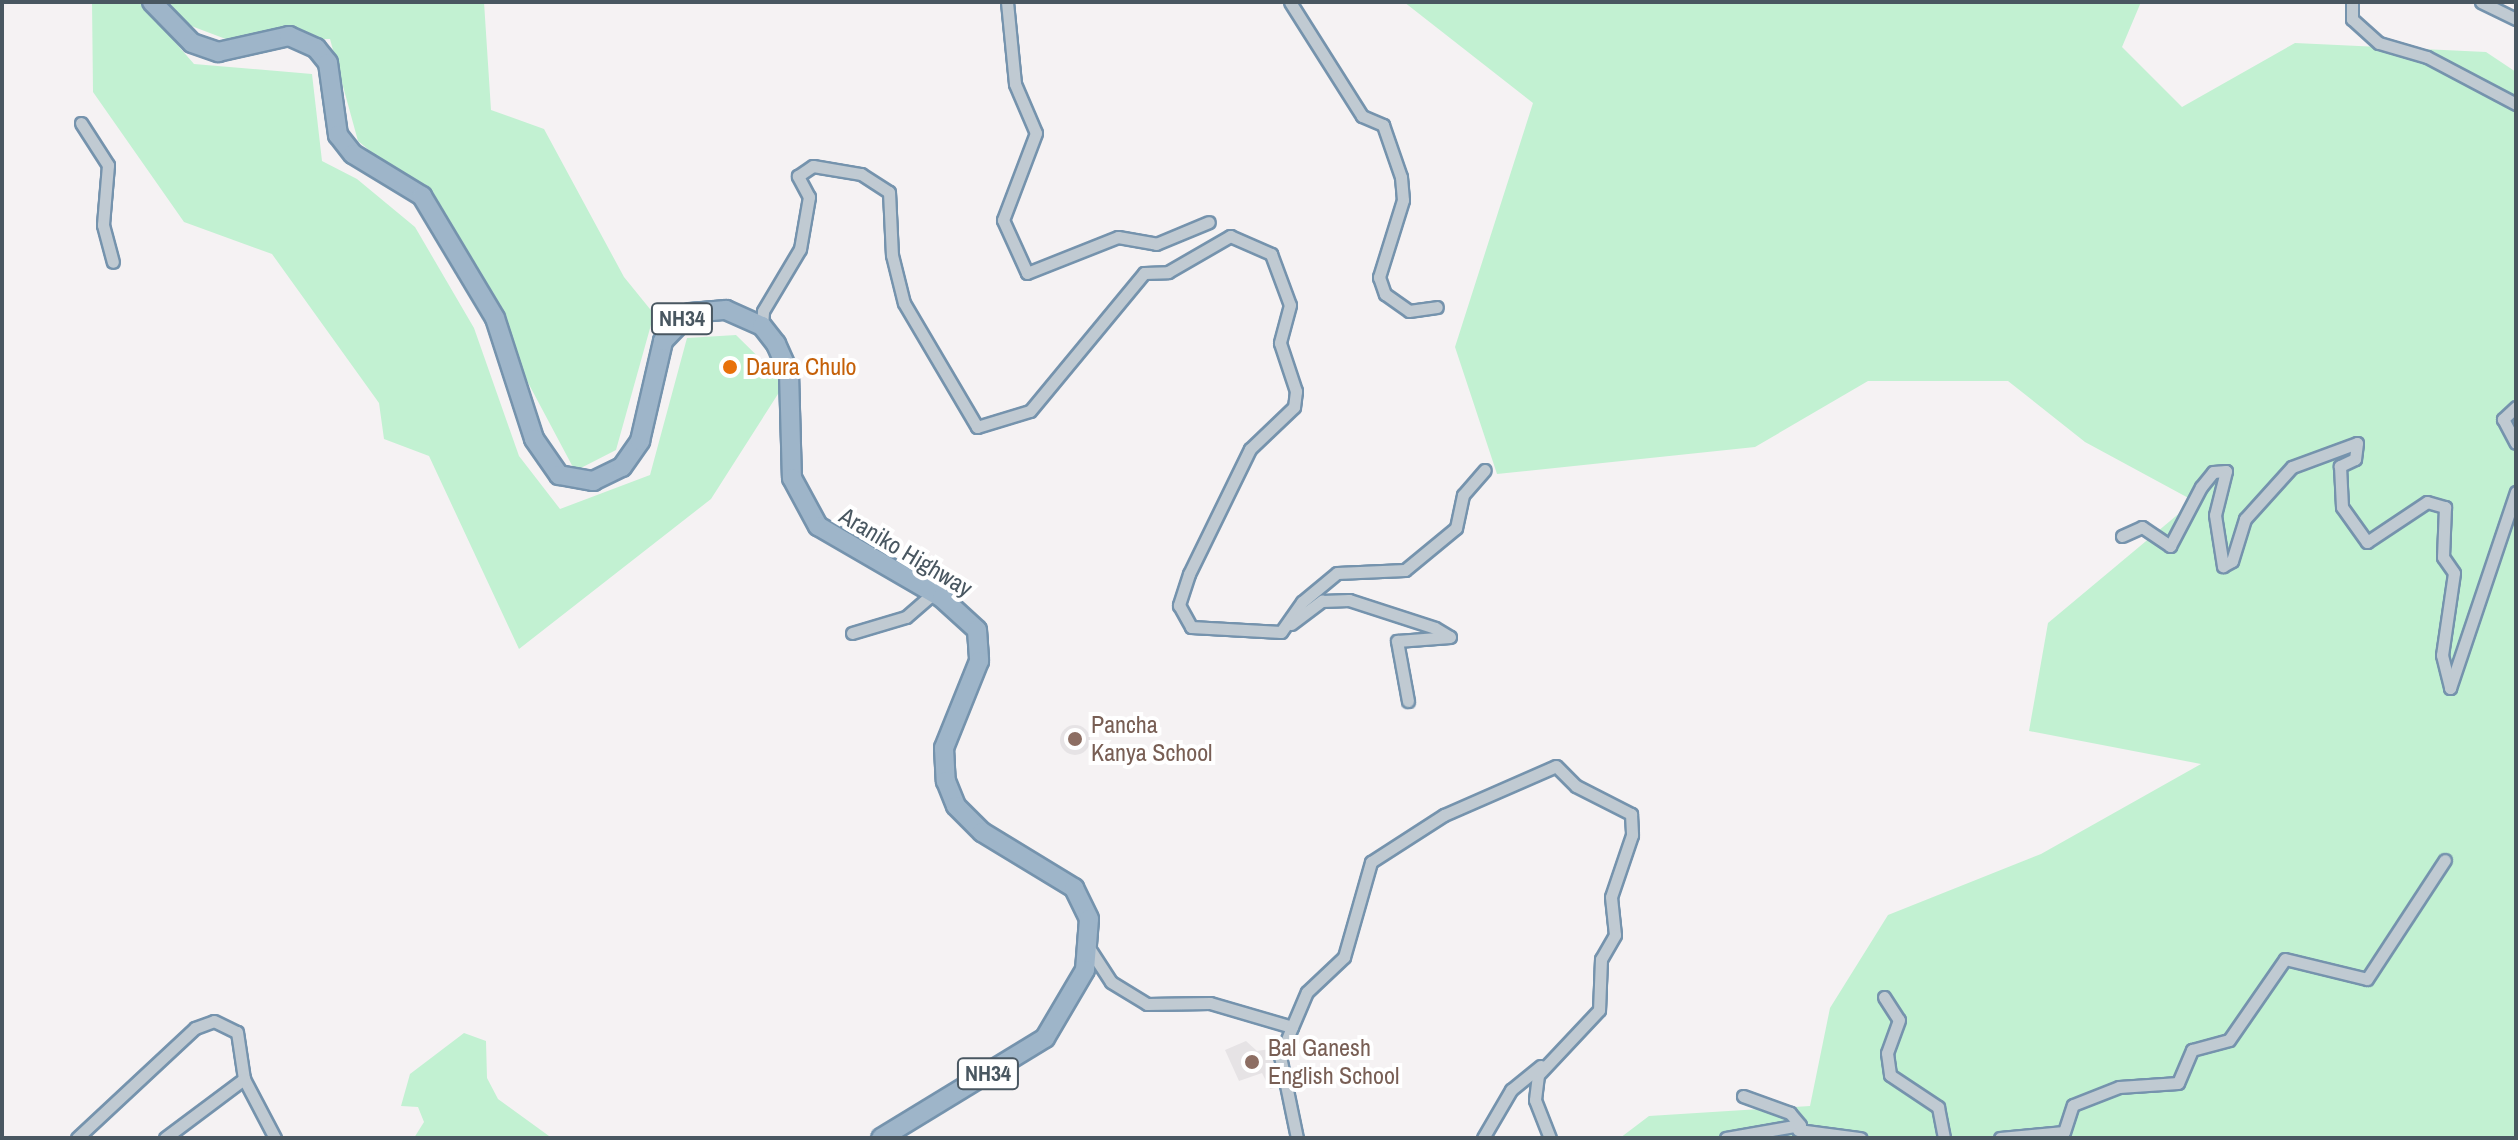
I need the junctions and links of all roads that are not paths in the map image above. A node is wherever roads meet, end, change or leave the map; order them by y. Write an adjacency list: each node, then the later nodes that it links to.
1 (152, 2): 12 (highway, NH34)
2 (1007, 2): 9 (street)
3 (1290, 2): 11 (street)
4 (2352, 2): 7 (street)
5 (2481, 2): 6 (street)
6 (2516, 19)
7 (2516, 104)
8 (81, 123): 10 (street)
9 (1209, 222)
10 (113, 262)
11 (1437, 307)
12 (762, 326): 18 (highway, Araniko Highway / NH34); 19 (street)
13 (2516, 407): 14 (street)
14 (2516, 443)
15 (1485, 470): 19 (street)
16 (2516, 492): 17 (street)
17 (2122, 536)
18 (934, 593): 20 (street); 23 (highway, Araniko Highway / NH34)
19 (1281, 632): 21 (street)
20 (852, 633)
21 (1408, 701)
22 (2445, 860): 40 (street)
23 (1089, 948): 25 (street); 33 (highway, Araniko Highway / NH34)
24 (1884, 997): 39 (street)
25 (1292, 1027): 26 (street); 34 (street)
26 (1545, 1064): 35 (street); 36 (street)
27 (244, 1079): 30 (street); 31 (street); 32 (street)
28 (1743, 1096): 29 (street)
29 (1798, 1130): 37 (street); 38 (street)
30 (77, 1138)
31 (165, 1138)
32 (275, 1138)
33 (881, 1138)
34 (1297, 1138)
35 (1483, 1138)
36 (1550, 1138)
37 (1726, 1138)
38 (1860, 1138)
39 (1945, 1138)
40 (2000, 1138)

